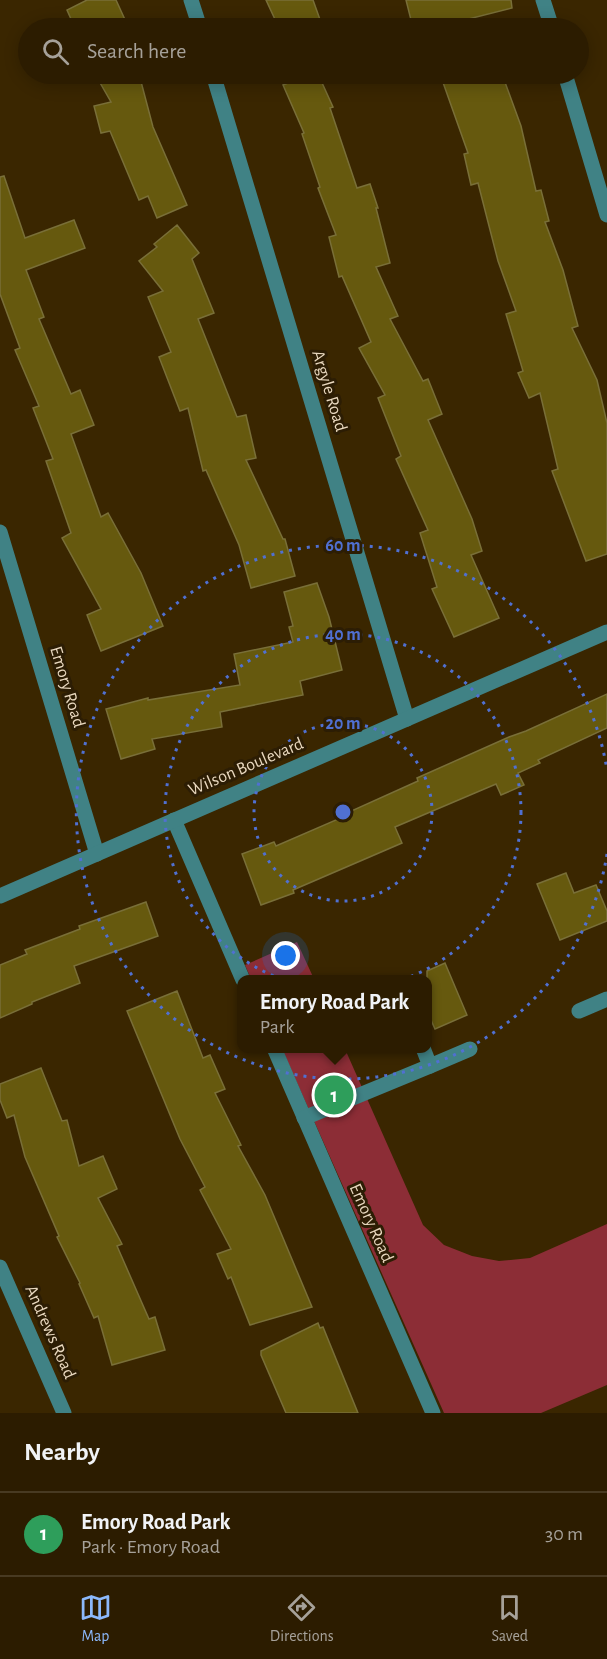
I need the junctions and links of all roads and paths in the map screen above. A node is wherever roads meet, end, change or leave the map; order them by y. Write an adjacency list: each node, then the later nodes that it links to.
1 (191, 0): 3 (street)
2 (543, 0): 4 (street)
3 (197, 18)
4 (549, 18)
5 (216, 84): 10 (street, Argyle Road)
6 (568, 84): 7 (street)
7 (607, 215)
8 (0, 532): 12 (street, Emory Road)
9 (607, 632): 10 (street, Wilson Boulevard)
10 (407, 719): 11 (street, Wilson Boulevard)
11 (174, 820): 12 (street, Wilson Boulevard); 14 (street)
12 (97, 854): 13 (street, Wilson Boulevard)
13 (0, 896)
14 (241, 975)
15 (607, 999): 16 (street)
16 (579, 1011)
17 (470, 1049): 20 (street)
18 (276, 1053): 21 (street, Emory Road)
19 (425, 1053): 20 (street)
20 (430, 1066): 21 (street)
21 (304, 1118): 24 (street, Emory Road)
22 (0, 1267): 23 (street, Andrews Road)
23 (64, 1413)
24 (433, 1413)

